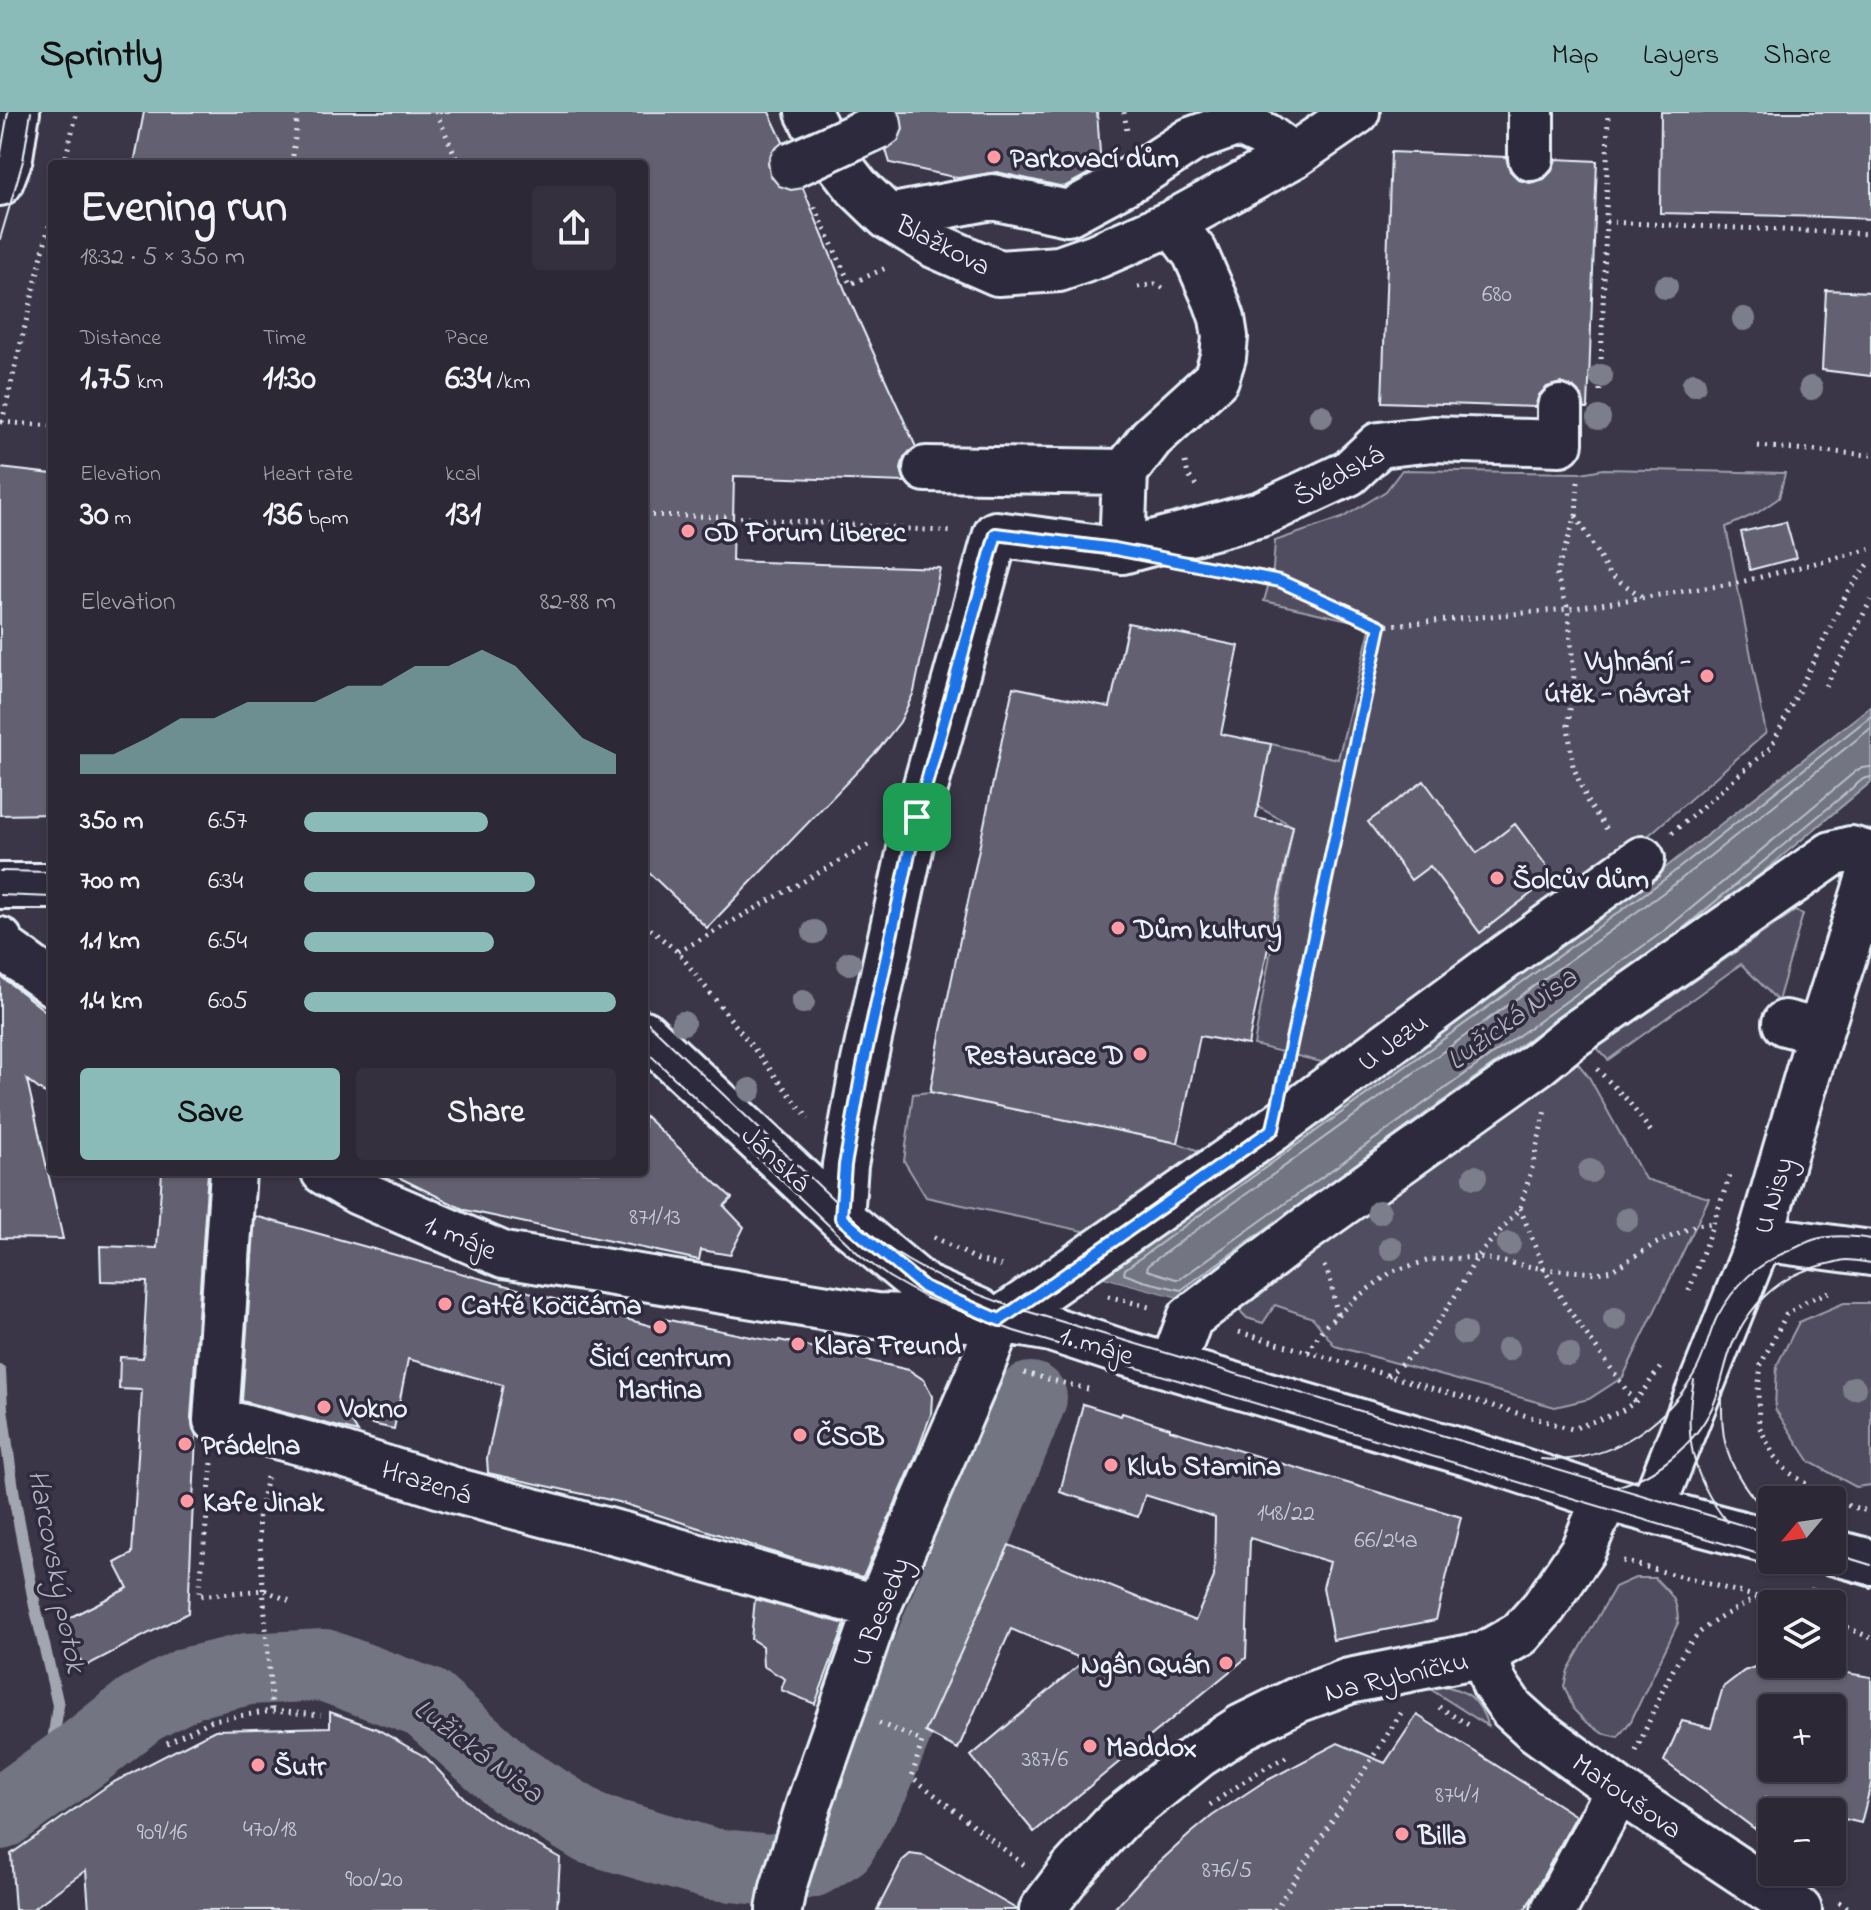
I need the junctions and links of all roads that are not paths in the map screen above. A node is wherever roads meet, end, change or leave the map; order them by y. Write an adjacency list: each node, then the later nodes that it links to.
1 (17, 112): 9 (street)
2 (808, 112): 10 (street, Blažkova)
3 (1357, 112): 6 (street, Blažkova)
4 (1531, 112): 7 (street)
5 (878, 126): 8 (street, bridge)
6 (1293, 156): 10 (street); 11 (street, Blažkova)
7 (1531, 158)
8 (793, 165)
9 (0, 183)
10 (888, 217): 11 (street, Blažkova)
11 (1172, 223): 14 (street)
12 (1574, 432): 15 (street, Švédská)
13 (926, 469): 14 (street)
14 (1125, 472): 15 (street)
15 (1122, 551): 26 (street, Švédská)
16 (1871, 855): 30 (street)
17 (1638, 862): 29 (street, U Jezu)
18 (1871, 871): 27 (street, U Nisy)
19 (0, 886): 20 (street)
20 (48, 886)
21 (0, 940): 22 (street)
22 (48, 980)
23 (648, 1037): 26 (street, Jánská)
24 (233, 1176): 36 (street, Hrazená)
25 (331, 1176): 29 (street, 1. máje)
26 (841, 1218): 29 (street, Jánská)
27 (1760, 1238): 28 (street); 32 (street, U Nisy)
28 (1871, 1253)
29 (1000, 1320): 30 (street, 1. máje); 36 (street, U Besedy)
30 (1172, 1367): 31 (street, 1. máje)
31 (1605, 1498): 32 (street, 1. máje); 37 (street, Na Rybníčku)
32 (1651, 1511): 33 (street, 1. máje)
33 (1758, 1538)
34 (1846, 1556): 35 (street)
35 (1871, 1562)
36 (878, 1607): 39 (street, U Besedy)
37 (1485, 1654): 38 (street, Matoušova); 40 (street, Na Rybníčku)
38 (1618, 1790): 41 (street); 42 (street, Matoušova)
39 (781, 1899)
40 (1042, 1910)
41 (1554, 1910)
42 (1799, 1910)

